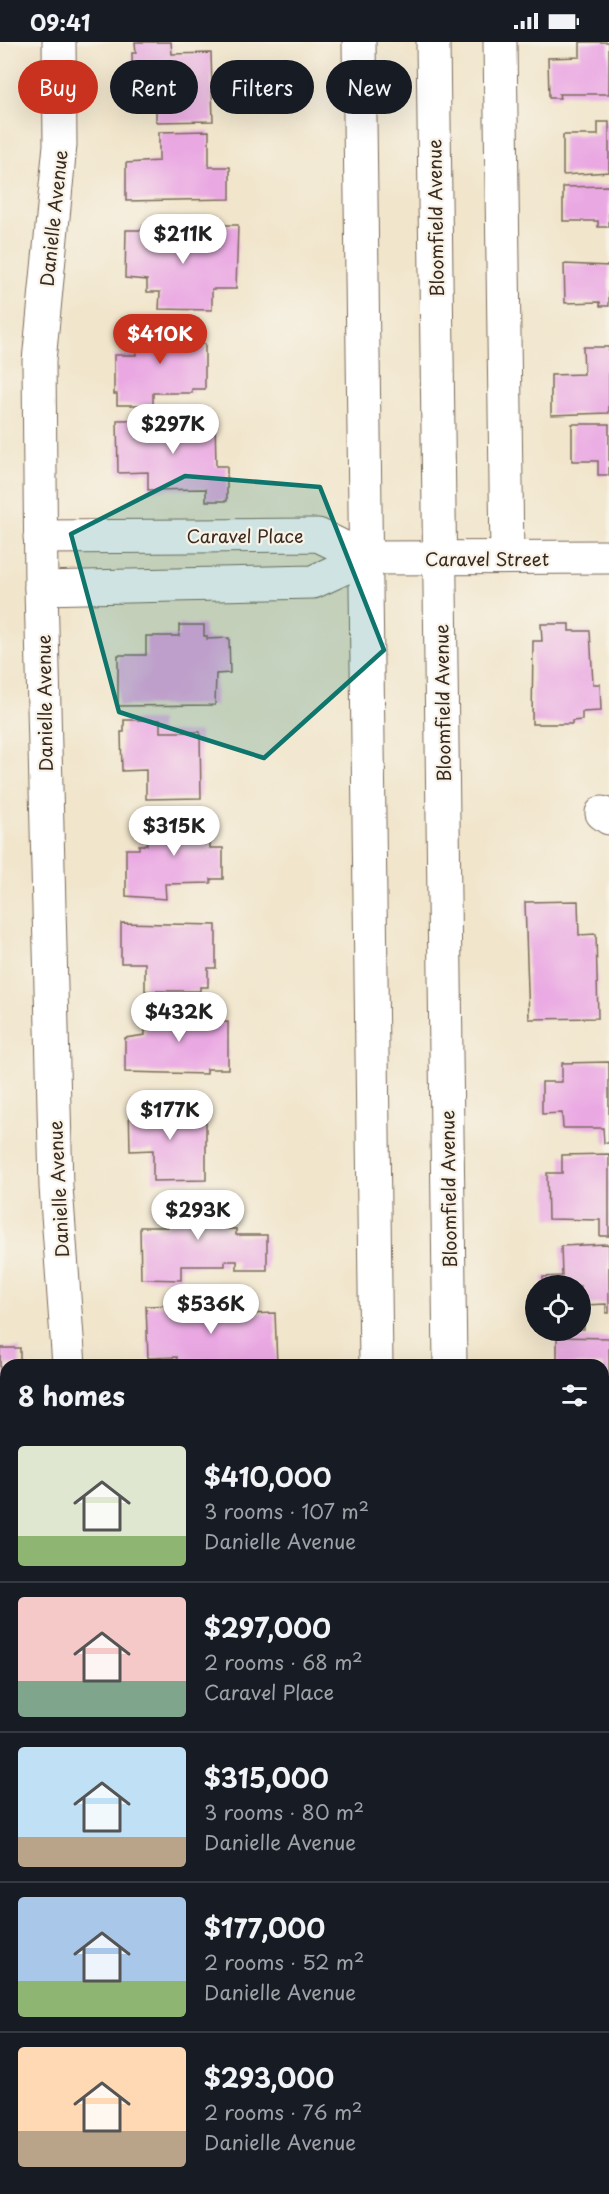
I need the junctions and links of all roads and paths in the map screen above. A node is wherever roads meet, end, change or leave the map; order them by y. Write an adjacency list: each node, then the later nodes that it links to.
1 (59, 42): 5 (street, Danielle Avenue)
2 (359, 42): 8 (street)
3 (433, 42): 9 (street, Bloomfield Avenue)
4 (500, 42): 6 (street)
5 (40, 537): 8 (street, Caravel Place); 10 (street, Danielle Avenue)
6 (507, 557): 7 (street, Caravel Street); 9 (street, Caravel Street)
7 (609, 557)
8 (365, 558): 9 (street, Caravel Street); 10 (street); 12 (street)
9 (440, 558): 13 (street, Bloomfield Avenue)
10 (41, 588): 11 (street, Danielle Avenue)
11 (69, 1359)
12 (376, 1359)
13 (450, 1359)

